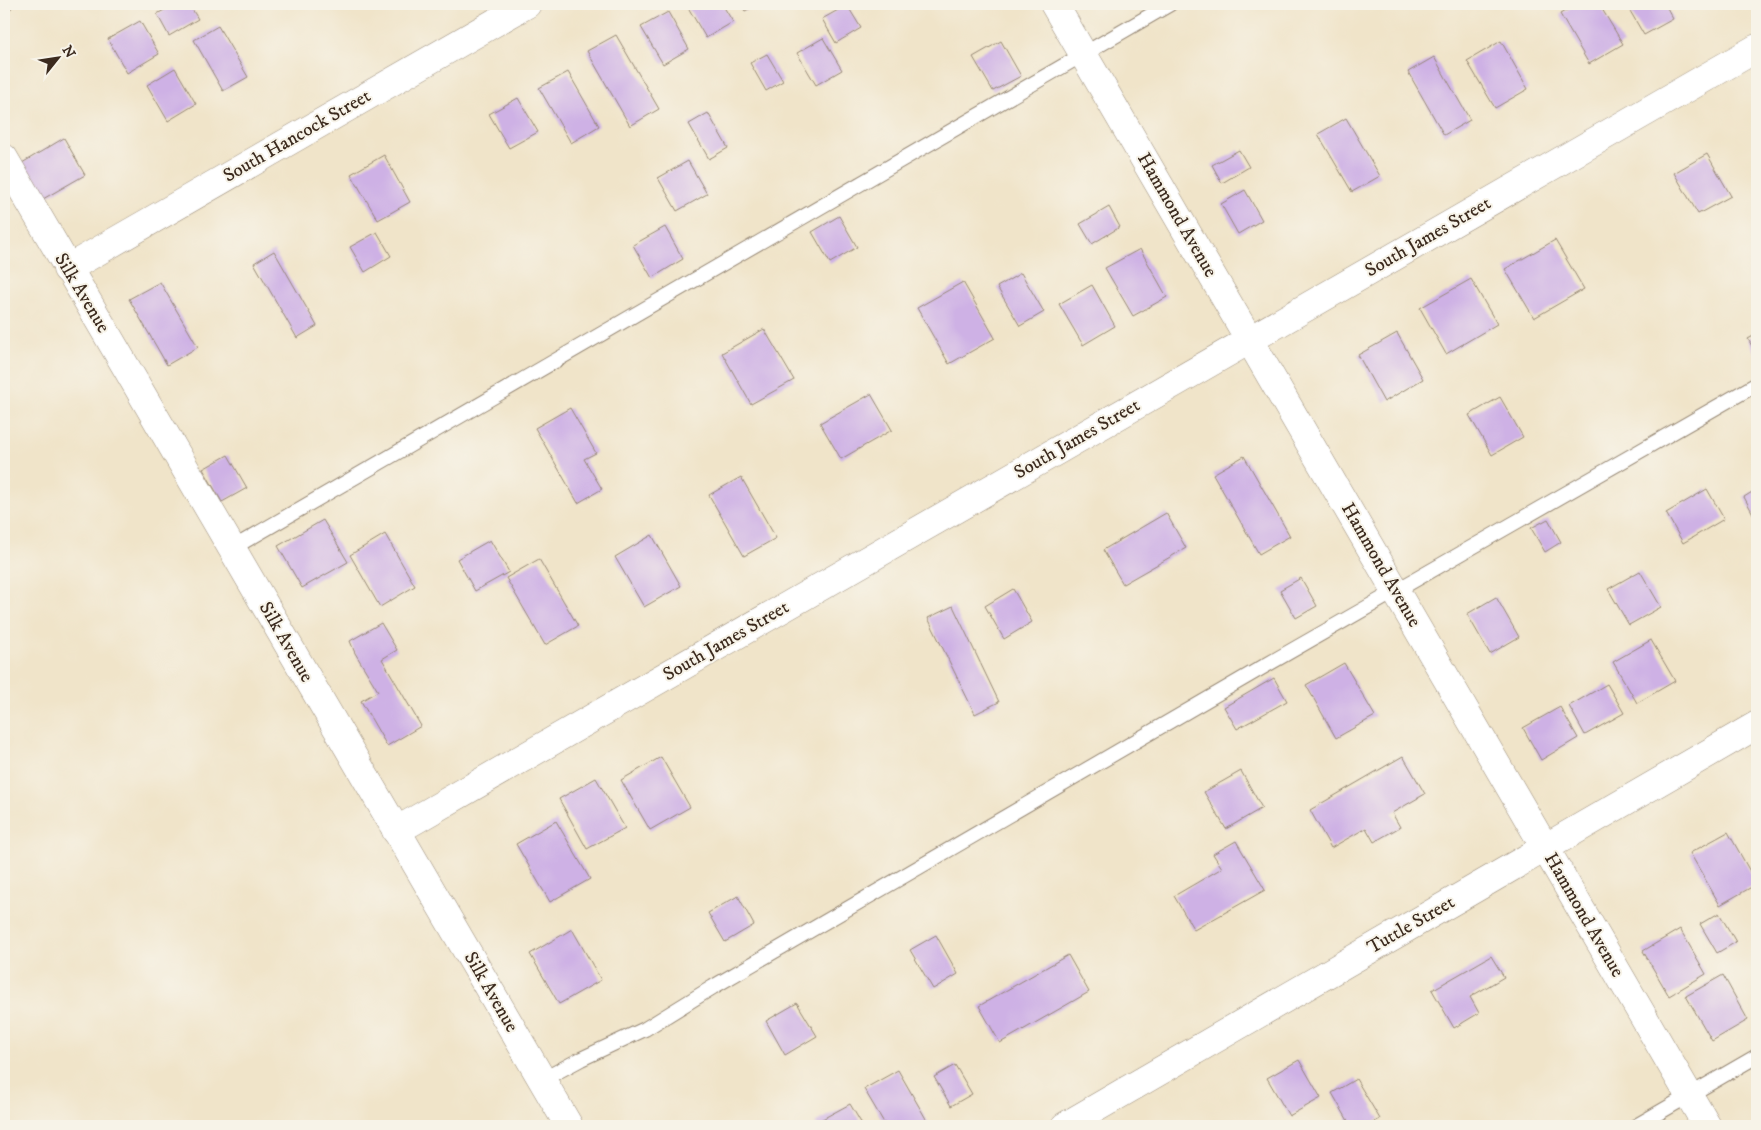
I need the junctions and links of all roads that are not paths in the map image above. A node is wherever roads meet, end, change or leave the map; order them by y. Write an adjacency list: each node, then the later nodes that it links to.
1 (527, 4): 7 (street, South Hancock Street)
2 (1054, 4): 5 (street, Hammond Avenue)
3 (1170, 4): 5 (lane)
4 (1757, 48): 8 (street, South James Street)
5 (1084, 54): 8 (street, Hammond Avenue); 10 (lane)
6 (4, 158): 7 (street, Silk Avenue)
7 (67, 269): 10 (street, Silk Avenue)
8 (1250, 340): 11 (street, Hammond Avenue); 13 (street, South James Street)
9 (1757, 384): 11 (lane)
10 (231, 549): 13 (street, Silk Avenue)
11 (1396, 591): 14 (street, Hammond Avenue); 16 (lane)
12 (1757, 725): 14 (street, Tuttle Street)
13 (396, 830): 16 (street, Silk Avenue)
14 (1545, 848): 17 (street, Hammond Avenue); 19 (street, Tuttle Street)
15 (1757, 1056): 17 (lane)
16 (542, 1080): 18 (street, Silk Avenue)
17 (1689, 1095): 20 (lane); 21 (street, Hammond Avenue)
18 (569, 1126)
19 (1065, 1126)
20 (1636, 1126)
21 (1707, 1126)

